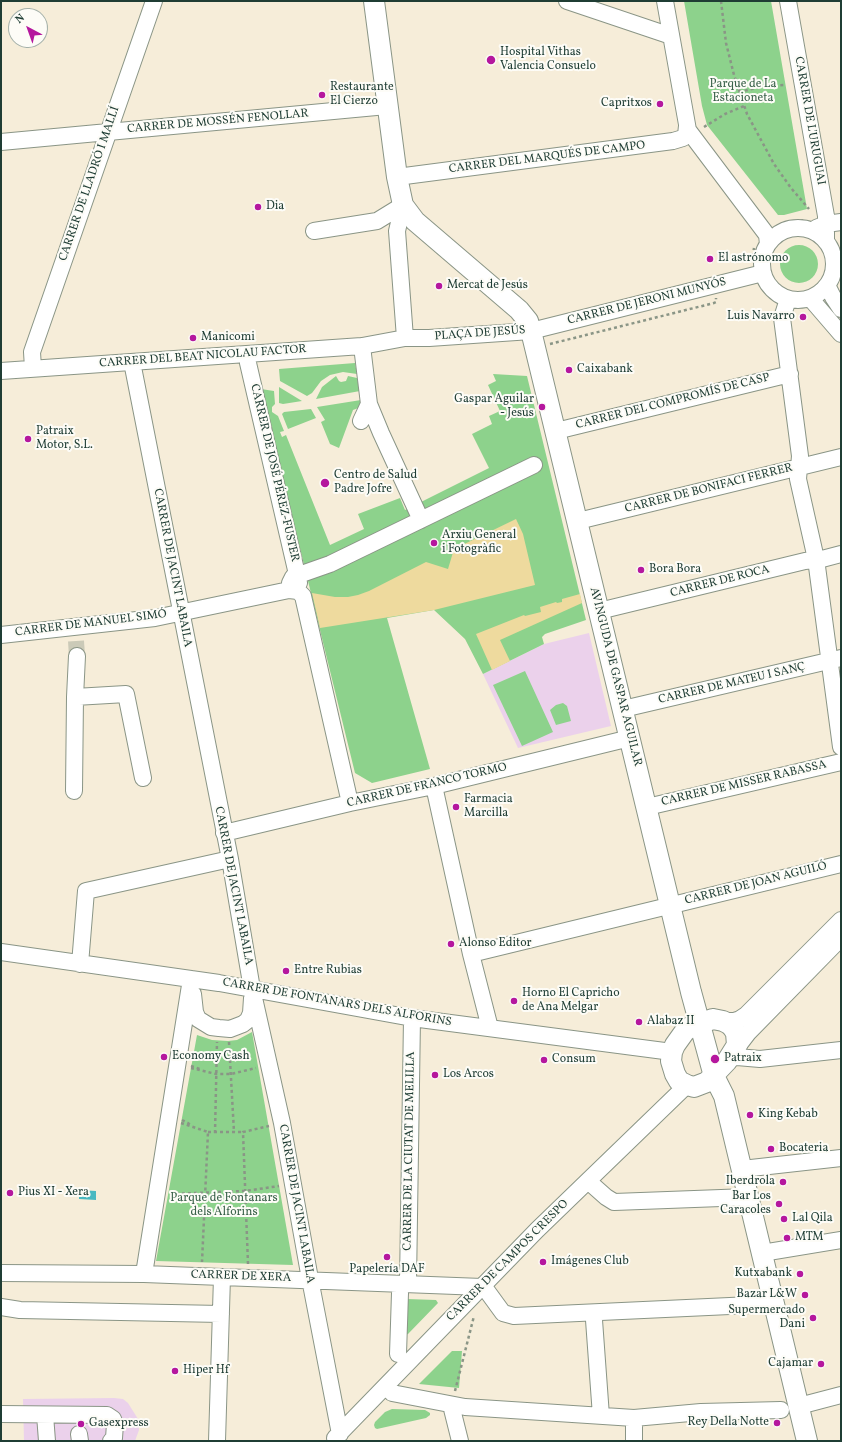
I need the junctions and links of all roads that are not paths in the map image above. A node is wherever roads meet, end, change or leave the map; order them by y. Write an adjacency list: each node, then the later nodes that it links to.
1 (154, 1): 10 (street, CARRER DE LLADRÓ I MALLÍ)
2 (374, 1): 8 (main road)
3 (567, 1): 6 (street)
4 (665, 1): 6 (street)
5 (788, 1): 7 (street, CARRER DE L'URUGUAI)
6 (671, 36): 9 (street)
7 (805, 97): 12 (street); 17 (street, CARRER DE L'URUGUAI)
8 (387, 106): 10 (street, CARRER DE MOSSÉN FENOLLAR); 13 (main road)
9 (694, 129): 13 (street, CARRER DEL MARQUÉS DE CAMPO); 14 (street); 18 (street)
10 (108, 132): 11 (street, CARRER DE MOSSÉN FENOLLAR); 30 (street, CARRER DE LLADRÓ I MALLÍ)
11 (1, 142)
12 (808, 174)
13 (397, 177): 15 (main road)
14 (753, 198)
15 (403, 205): 16 (street); 24 (main road, PLAÇA DE JESÚS); 26 (street)
16 (314, 231)
17 (834, 233): 18 (street); 20 (street)
18 (768, 244): 19 (street)
19 (763, 273): 22 (street); 24 (street, CARRER DE JERONI MUNYÓS)
20 (832, 282): 21 (street); 23 (street)
21 (810, 298): 22 (street); 25 (street)
22 (788, 299): 32 (street)
23 (841, 309)
24 (532, 331): 26 (street, PLAÇA DE JESÚS); 35 (main road, AVINGUDA DE GASPAR AGUILAR)
25 (841, 334)
26 (405, 338): 27 (street, CARRER DEL BEAT NICOLAU FACTOR)
27 (362, 346): 28 (street, CARRER DEL BEAT NICOLAU FACTOR); 33 (street)
28 (132, 362): 30 (street, CARRER DEL BEAT NICOLAU FACTOR); 45 (street, CARRER DE JACINT LABAILA)
29 (248, 363): 43 (street, CARRER DE JOSÉ PÉREZ-FUSTER)
30 (33, 368): 31 (street, CARRER DEL BEAT NICOLAU FACTOR)
31 (1, 370)
32 (790, 374): 35 (street, CARRER DEL COMPROMÍS DE CASP); 38 (street)
33 (370, 404): 34 (street); 39 (street)
34 (361, 421)
35 (556, 431): 40 (main road, AVINGUDA DE GASPAR AGUILAR)
36 (841, 457): 38 (street, CARRER DE BONIFACI FERRER)
37 (534, 465): 39 (street, CARRER DE MANUEL SIMÓ)
38 (799, 468): 40 (street, CARRER DE BONIFACI FERRER); 42 (street)
39 (421, 520): 43 (street, CARRER DE MANUEL SIMÓ)
40 (578, 521): 44 (main road, AVINGUDA DE GASPAR AGUILAR)
41 (841, 554): 42 (street, CARRER DE ROCA)
42 (816, 560): 44 (street, CARRER DE ROCA); 48 (street)
43 (296, 585): 45 (street, CARRER DE MANUEL SIMÓ); 57 (street, CARRER DE JOSÉ PÉREZ-FUSTER)
44 (599, 611): 50 (main road, AVINGUDA DE GASPAR AGUILAR)
45 (180, 613): 47 (street, CARRER DE MANUEL SIMÓ); 59 (street, CARRER DE JACINT LABAILA)
46 (1, 635): 47 (street, CARRER DE MANUEL SIMÓ)
47 (76, 641): 49 (street)
48 (835, 660): 50 (street, CARRER DE MATEU I SANÇ); 52 (street)
49 (75, 697): 54 (street); 56 (street)
50 (623, 709): 51 (main road, AVINGUDA DE GASPAR AGUILAR)
51 (630, 738): 55 (street, CARRER DE FRANCO TORMO); 58 (main road, AVINGUDA DE GASPAR AGUILAR)
52 (841, 747)
53 (841, 762): 58 (street, CARRER DE MISSER RABASSA)
54 (143, 778)
55 (434, 786): 57 (street, CARRER DE FRANCO TORMO); 66 (street)
56 (74, 790)
57 (350, 803): 59 (street, CARRER DE FRANCO TORMO)
58 (647, 807): 62 (main road, AVINGUDA DE GASPAR AGUILAR)
59 (224, 833): 60 (street, CARRER DE JACINT LABAILA)
60 (230, 859): 67 (street); 69 (street, CARRER DE JACINT LABAILA)
61 (841, 864): 62 (street, CARRER DE JOAN AGUILÓ)
62 (670, 905): 66 (street, CARRER DE JOAN AGUILÓ); 72 (main road, AVINGUDA DE GASPAR AGUILAR)
63 (841, 920): 71 (street)
64 (841, 938): 76 (street)
65 (1, 952): 67 (street, CARRER DE FONTANARS DELS ALFORINS)
66 (471, 954): 73 (street)
67 (80, 964): 68 (street, CARRER DE FONTANARS DELS ALFORINS)
68 (191, 979): 69 (street, CARRER DE FONTANARS DELS ALFORINS); 69 (street); 86 (street)
69 (252, 988): 70 (street, CARRER DE FONTANARS DELS ALFORINS); 88 (street, CARRER DE JACINT LABAILA)
70 (412, 1018): 73 (street, CARRER DE FONTANARS DELS ALFORINS); 90 (street, CARRER DE LA CIUTAT DE MELILLA)
71 (723, 1021): 72 (main road); 76 (main road)
72 (700, 1023): 75 (main road); 77 (main road, AVINGUDA DE GASPAR AGUILAR)
73 (490, 1028): 75 (street, CARRER DE FONTANARS DELS ALFORINS)
74 (841, 1050): 76 (street)
75 (672, 1052): 78 (main road)
76 (731, 1055): 77 (main road)
77 (714, 1076): 78 (main road); 80 (main road, AVINGUDA DE GASPAR AGUILAR)
78 (687, 1086): 81 (street, CARRER DE CAMPOS CRESPO)
79 (841, 1158): 80 (street)
80 (742, 1169): 82 (main road, AVINGUDA DE GASPAR AGUILAR)
81 (588, 1181): 82 (street); 89 (street, CARRER DE CAMPOS CRESPO)
82 (748, 1197): 84 (main road, AVINGUDA DE GASPAR AGUILAR)
83 (841, 1240): 84 (street)
84 (762, 1253): 91 (main road, AVINGUDA DE GASPAR AGUILAR)
85 (1, 1274): 86 (street, CARRER DE XERA)
86 (144, 1274): 87 (street, CARRER DE XERA)
87 (222, 1277): 88 (street, CARRER DE XERA); 93 (street)
88 (310, 1280): 90 (street, CARRER DE XERA); 105 (street, CARRER DE JACINT LABAILA)
89 (482, 1286): 90 (street, CARRER DE XERA); 91 (street); 105 (street, CARRER DE CAMPOS CRESPO)
90 (404, 1288): 95 (street, CARRER DE LA CIUTAT DE MELILLA)
91 (773, 1304): 99 (main road, AVINGUDA DE GASPAR AGUILAR)
92 (1, 1308): 93 (street)
93 (221, 1314): 108 (street)
94 (594, 1320): 102 (street)
95 (398, 1354)
96 (392, 1393): 98 (street)
97 (841, 1395): 99 (street)
98 (451, 1405): 102 (street); 109 (street)
99 (790, 1408): 103 (street); 111 (main road, AVINGUDA DE GASPAR AGUILAR)
100 (1, 1414): 101 (street)
101 (45, 1414): 104 (street); 106 (street)
102 (601, 1416): 103 (street)
103 (634, 1418): 110 (street)
104 (79, 1429): 107 (street)
105 (336, 1437)
106 (47, 1441)
107 (112, 1441)
108 (217, 1441)
109 (460, 1441)
110 (634, 1441)
111 (807, 1441)

